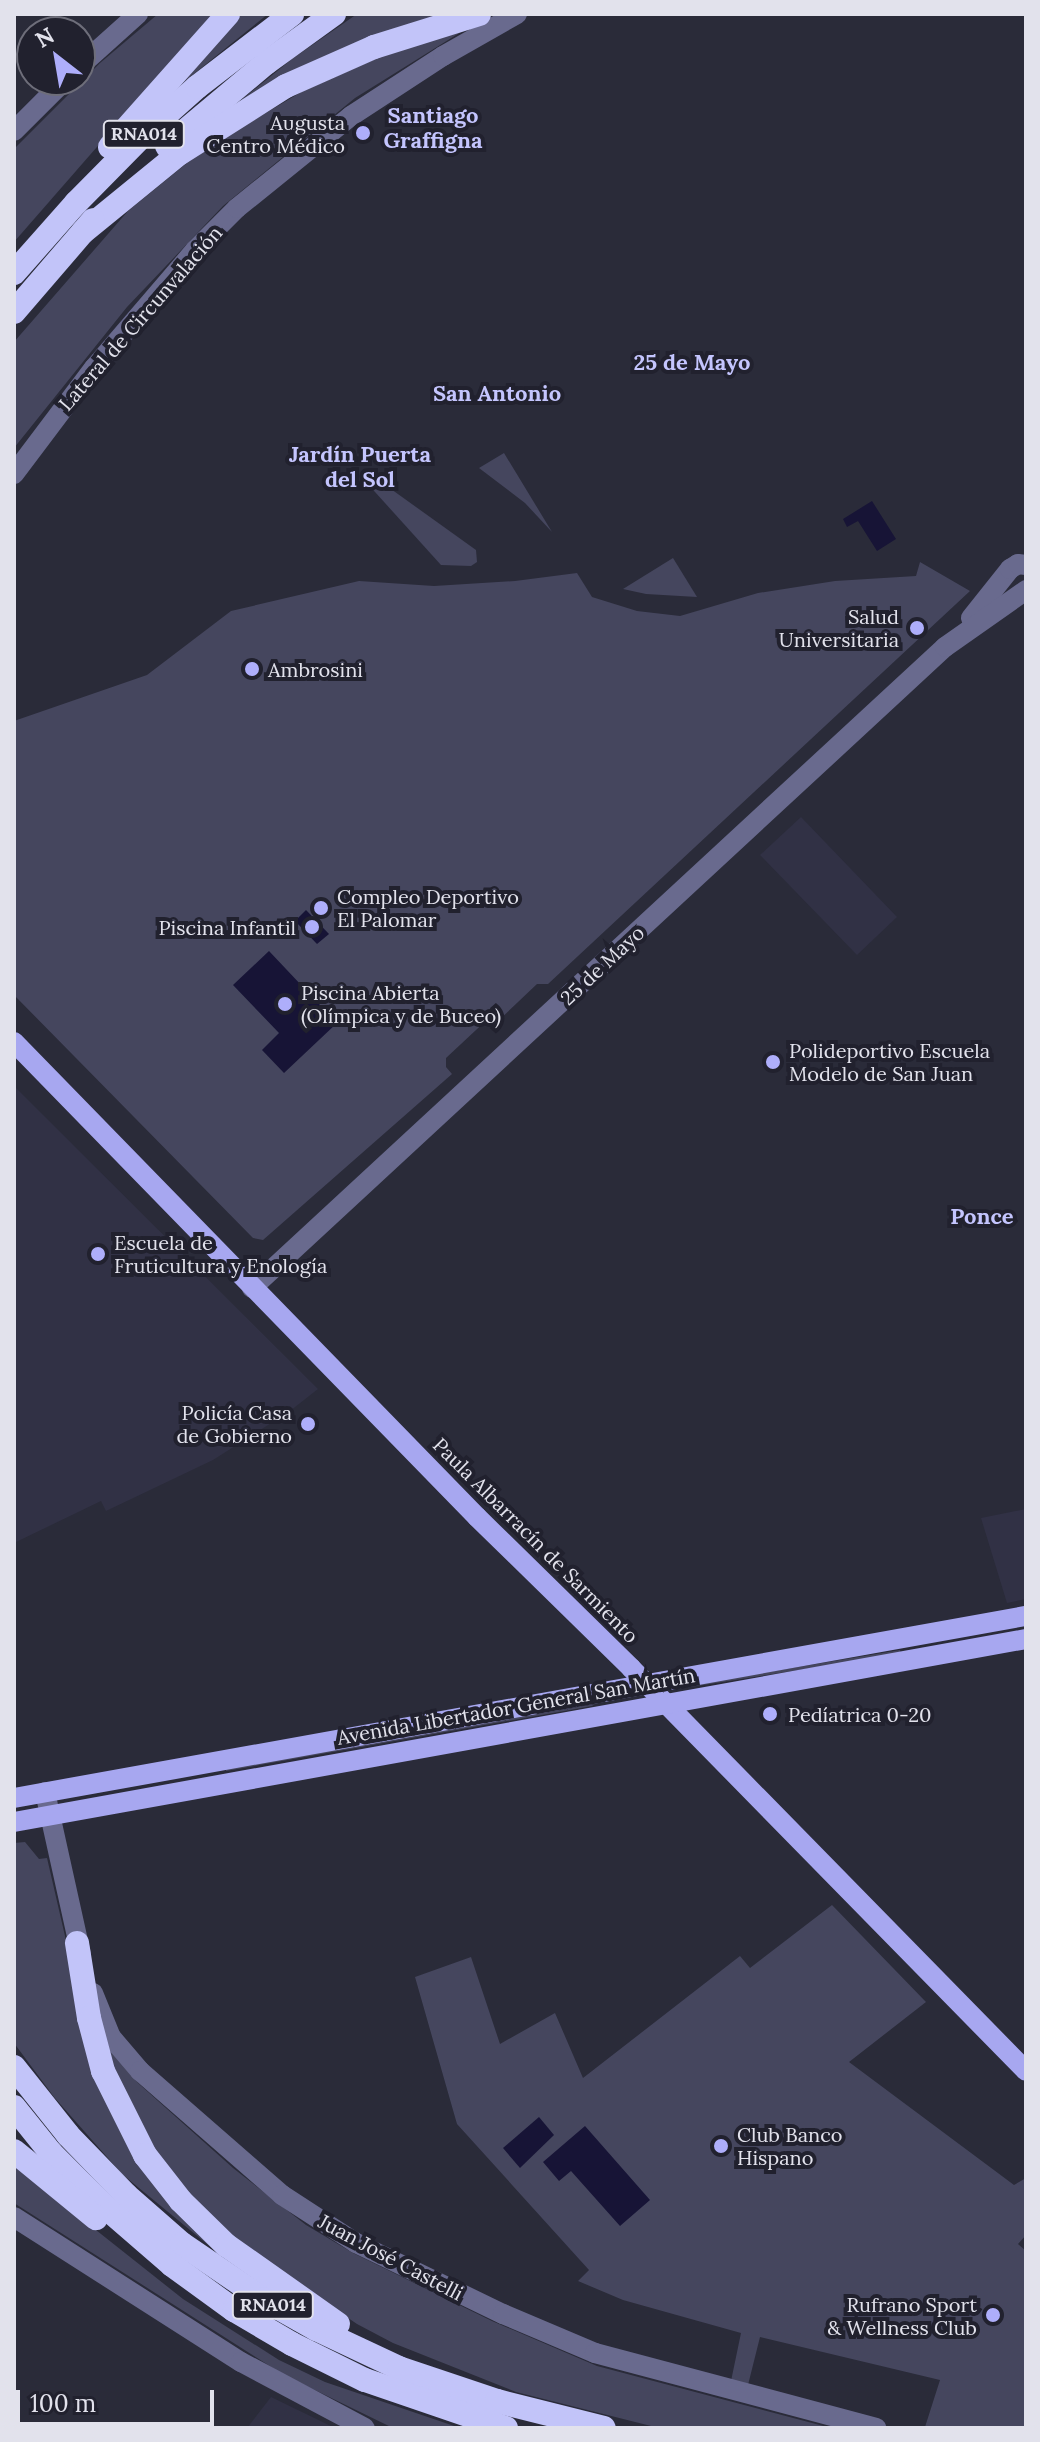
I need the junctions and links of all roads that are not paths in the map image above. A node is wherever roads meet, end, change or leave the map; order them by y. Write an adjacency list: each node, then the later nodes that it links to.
1 (138, 14): 7 (street)
2 (228, 14): 11 (highway)
3 (292, 14): 11 (highway, RNA014)
4 (334, 14): 10 (highway, RNA014)
5 (479, 14): 10 (highway)
6 (517, 14): 14 (street, Lateral de Circunvalación)
7 (96, 52)
8 (49, 96): 9 (street)
9 (14, 131)
10 (83, 232): 11 (highway, RNA014)
11 (20, 278): 12 (highway, RNA014); 13 (highway)
12 (14, 312)
13 (14, 319)
14 (14, 474)
15 (1026, 564): 16 (street, 25 de Mayo)
16 (1007, 577): 17 (street); 18 (street, 25 de Mayo)
17 (1025, 591): 18 (street, 25 de Mayo)
18 (951, 642): 20 (street, 25 de Mayo)
19 (14, 1042): 20 (main road, Paula Albarracín de Sarmiento)
20 (252, 1288): 23 (main road, Paula Albarracín de Sarmiento)
21 (1026, 1616): 23 (main road, Avenida Libertador General San Martín)
22 (1026, 1639): 24 (main road, Avenida Libertador General San Martín)
23 (645, 1684): 24 (main road, Paula Albarracín de Sarmiento); 25 (main road, Avenida Libertador General San Martín)
24 (664, 1703): 27 (main road, Avenida Libertador General San Martín); 31 (main road, Paula Albarracín de Sarmiento)
25 (45, 1792): 26 (main road, Avenida Libertador General San Martín); 27 (street, Juan José Castelli)
26 (14, 1798)
27 (50, 1816): 28 (main road, Avenida Libertador General San Martín); 29 (street, Juan José Castelli)
28 (14, 1822)
29 (77, 1943): 36 (highway); 40 (street, Juan José Castelli)
30 (14, 2067): 36 (highway, RNA014)
31 (1026, 2071)
32 (14, 2107): 35 (highway, RNA014)
33 (14, 2151): 35 (highway)
34 (14, 2217): 37 (street)
35 (277, 2336): 38 (highway, RNA014)
36 (441, 2382): 39 (highway, RNA014)
37 (365, 2428)
38 (506, 2428)
39 (604, 2428)
40 (876, 2428)

